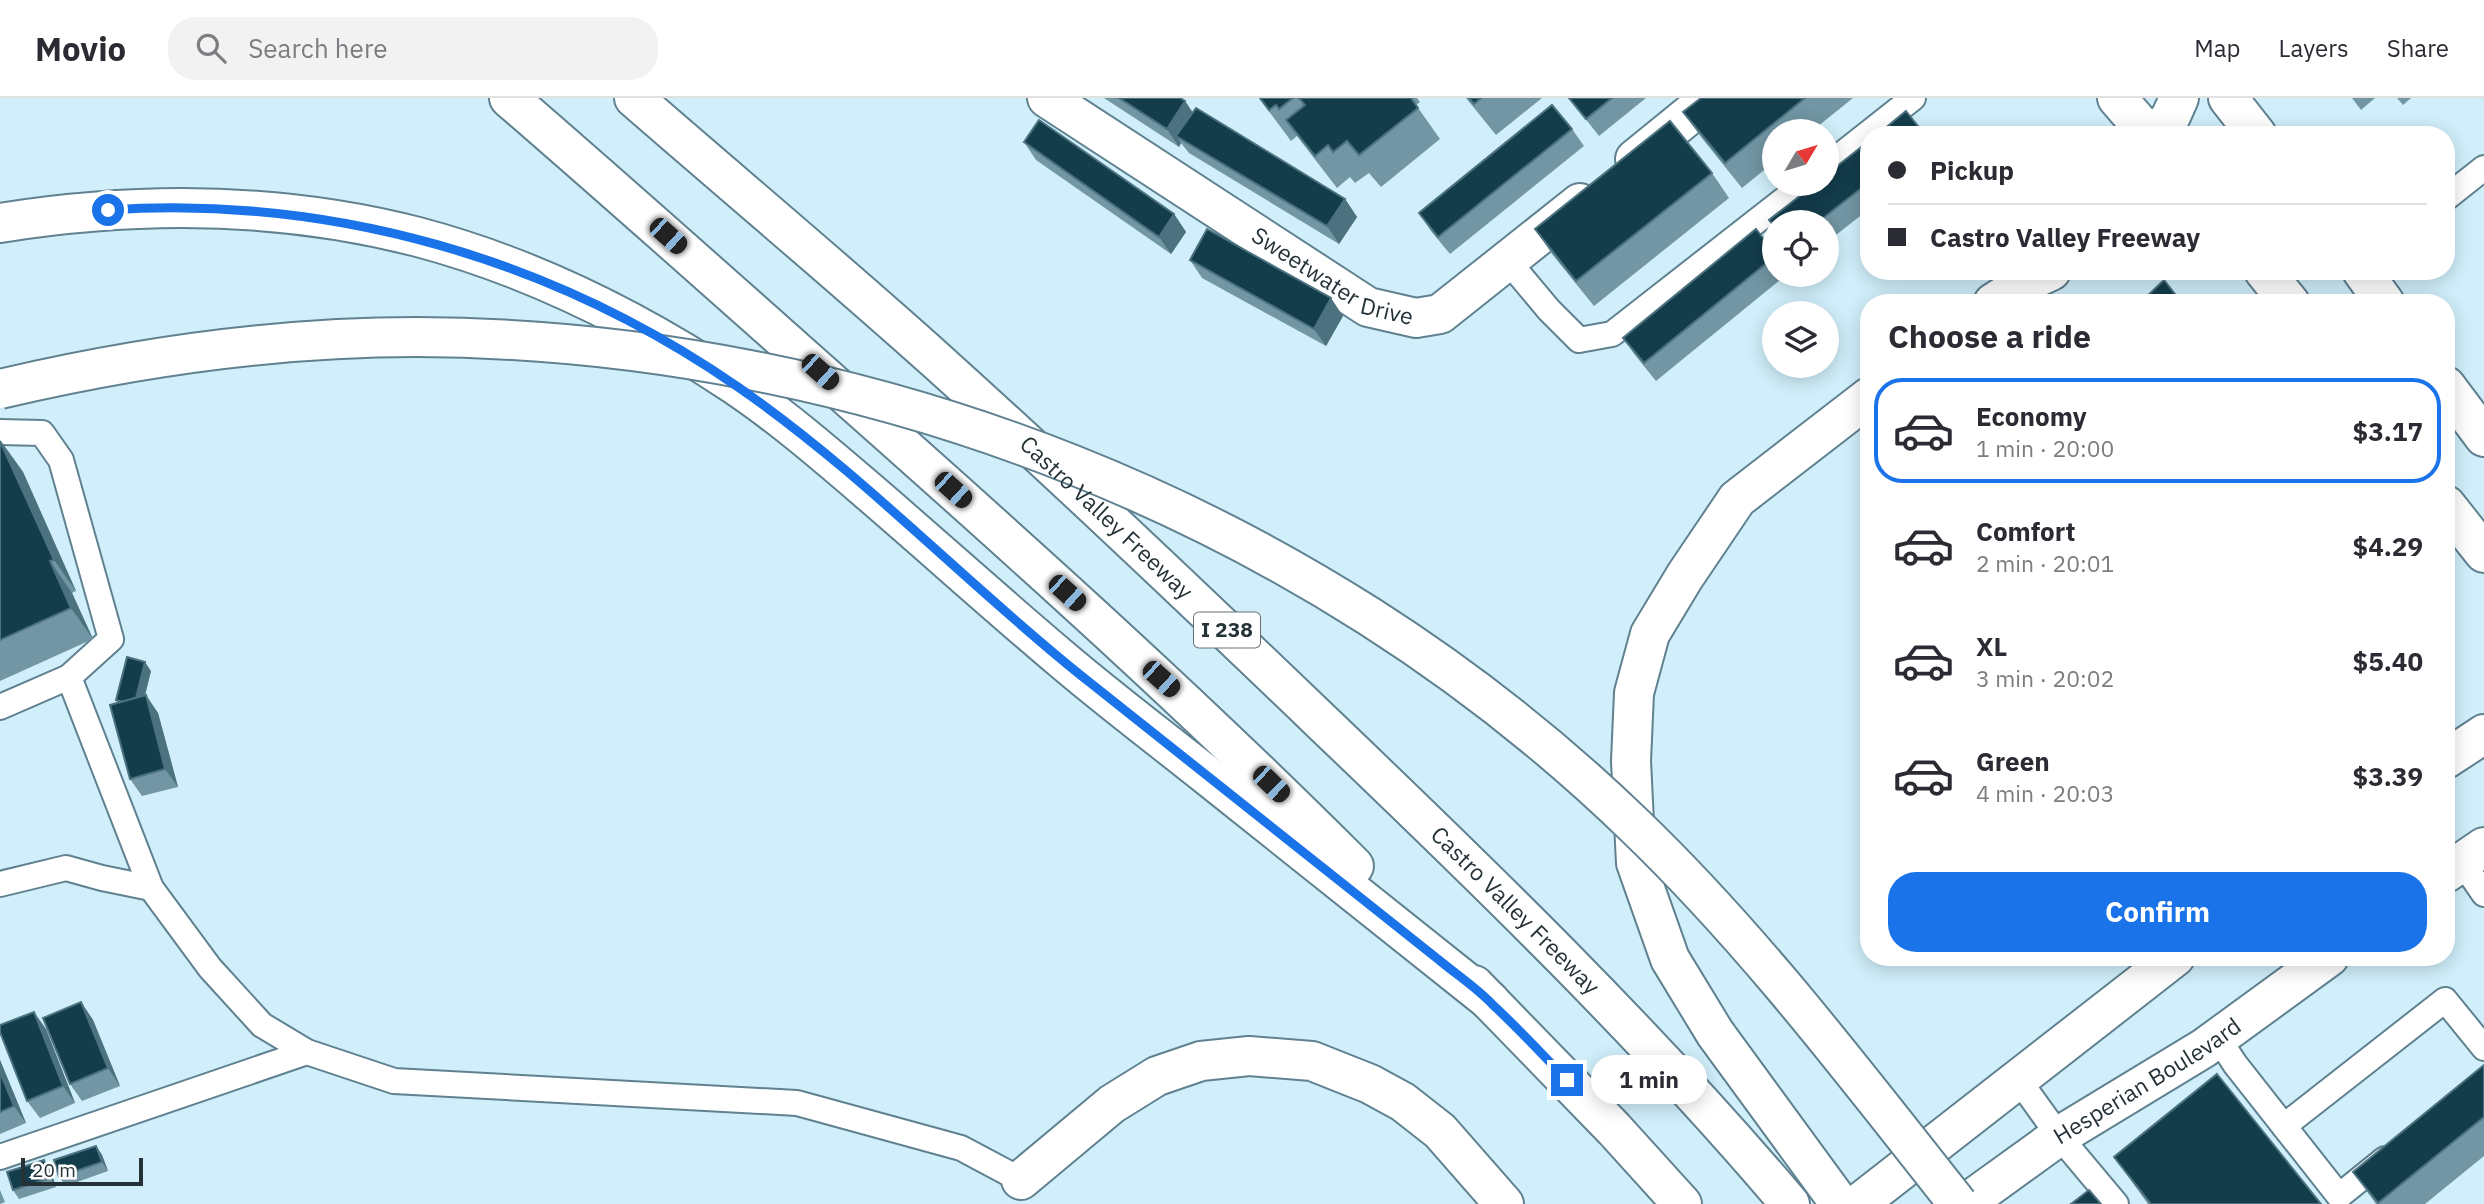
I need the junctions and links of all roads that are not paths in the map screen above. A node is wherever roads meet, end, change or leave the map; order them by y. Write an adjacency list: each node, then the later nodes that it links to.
1 (509, 98): 43 (main road)
2 (634, 98): 55 (main road, Castro Valley Freeway / I 238)
3 (1047, 98): 19 (main road, Sweetwater Drive)
4 (1710, 98): 19 (main road, Sweetwater Drive)
5 (1913, 98): 9 (lane)
6 (2117, 98): 10 (main road)
7 (2179, 98): 11 (main road)
8 (2228, 98): 12 (main road)
9 (1878, 126)
10 (2141, 126)
11 (2164, 126)
12 (2250, 126)
13 (1860, 140): 14 (lane)
14 (1839, 157)
15 (2484, 168): 16 (lane)
16 (2455, 191)
17 (1789, 196): 19 (lane)
18 (0, 223): 43 (main road)
19 (1508, 261)
20 (2009, 280): 23 (main road)
21 (2032, 280): 24 (main road)
22 (2271, 280): 25 (main road)
23 (1996, 294)
24 (2007, 294)
25 (2283, 294)
26 (0, 389): 59 (main road, bridge)
27 (2455, 398): 30 (main road)
28 (1860, 404): 52 (main road)
29 (0, 432): 33 (lane)
30 (2484, 437)
31 (2455, 516): 32 (main road)
32 (2484, 553)
33 (69, 677): 34 (lane); 39 (lane)
34 (0, 707)
35 (2484, 734): 36 (main road)
36 (2455, 753)
37 (2464, 860): 40 (lane)
38 (0, 884): 39 (lane)
39 (151, 888): 46 (lane)
40 (2484, 894)
41 (2163, 966): 47 (main road)
42 (2317, 966): 44 (main road, Hesperian Boulevard)
43 (1490, 1001): 57 (main road)
44 (2218, 1038): 48 (lane); 49 (main road, Hesperian Boulevard)
45 (2484, 1048): 48 (lane)
46 (307, 1052): 51 (lane); 53 (lane)
47 (2018, 1079): 49 (lane); 58 (main road)
48 (2284, 1126): 54 (lane)
49 (2059, 1136): 60 (main road, Hesperian Boulevard); 61 (lane)
50 (2399, 1148): 54 (lane)
51 (0, 1157)
52 (1829, 1189)
53 (1021, 1192): 56 (main road)
54 (2351, 1197)
55 (1788, 1201)
56 (1504, 1204)
57 (1682, 1204)
58 (1857, 1204)
59 (1958, 1204)
60 (1965, 1204)
61 (2116, 1204)

